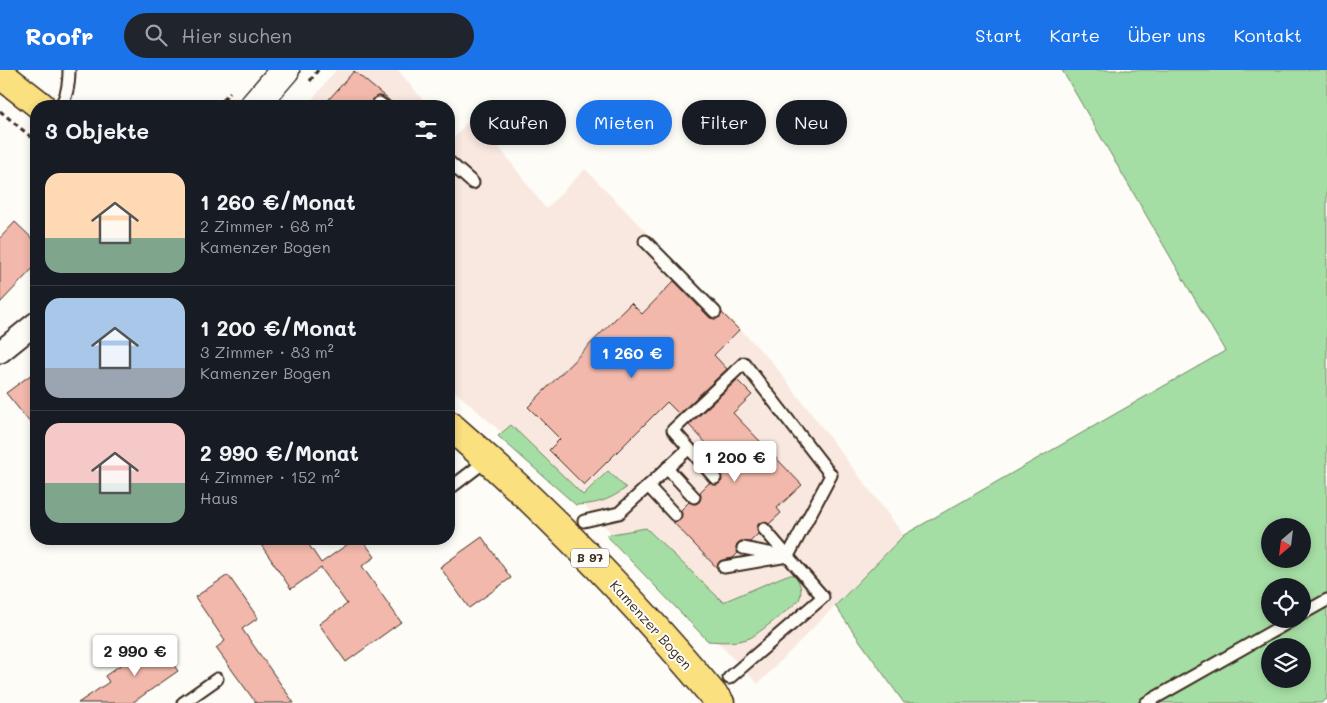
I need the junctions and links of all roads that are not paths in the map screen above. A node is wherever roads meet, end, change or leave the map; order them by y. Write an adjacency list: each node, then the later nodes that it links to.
1 (69, 70): 5 (lane)
2 (285, 70): 6 (main road)
3 (0, 74): 4 (main road)
4 (33, 100)
5 (64, 100)
6 (259, 100)
7 (455, 167): 8 (lane)
8 (473, 183)
9 (646, 242): 10 (lane)
10 (715, 312)
11 (30, 328): 12 (street)
12 (0, 352)
13 (455, 431): 15 (main road, Kamenzer Bogen / B 97)
14 (688, 449): 16 (lane); 17 (lane); 25 (lane)
15 (487, 460): 18 (lane); 31 (main road, Kamenzer Bogen / B 97)
16 (667, 468): 19 (lane); 20 (lane)
17 (715, 478)
18 (455, 485)
19 (648, 486): 21 (lane); 22 (lane)
20 (694, 497)
21 (675, 515)
22 (584, 521)
23 (764, 529): 25 (lane)
24 (743, 548): 25 (lane)
25 (788, 556): 26 (lane); 31 (lane)
26 (724, 566)
27 (1327, 600): 28 (lane)
28 (1311, 609)
29 (1278, 628): 33 (lane)
30 (217, 679): 32 (lane)
31 (724, 691)
32 (183, 703)
33 (1146, 703)

